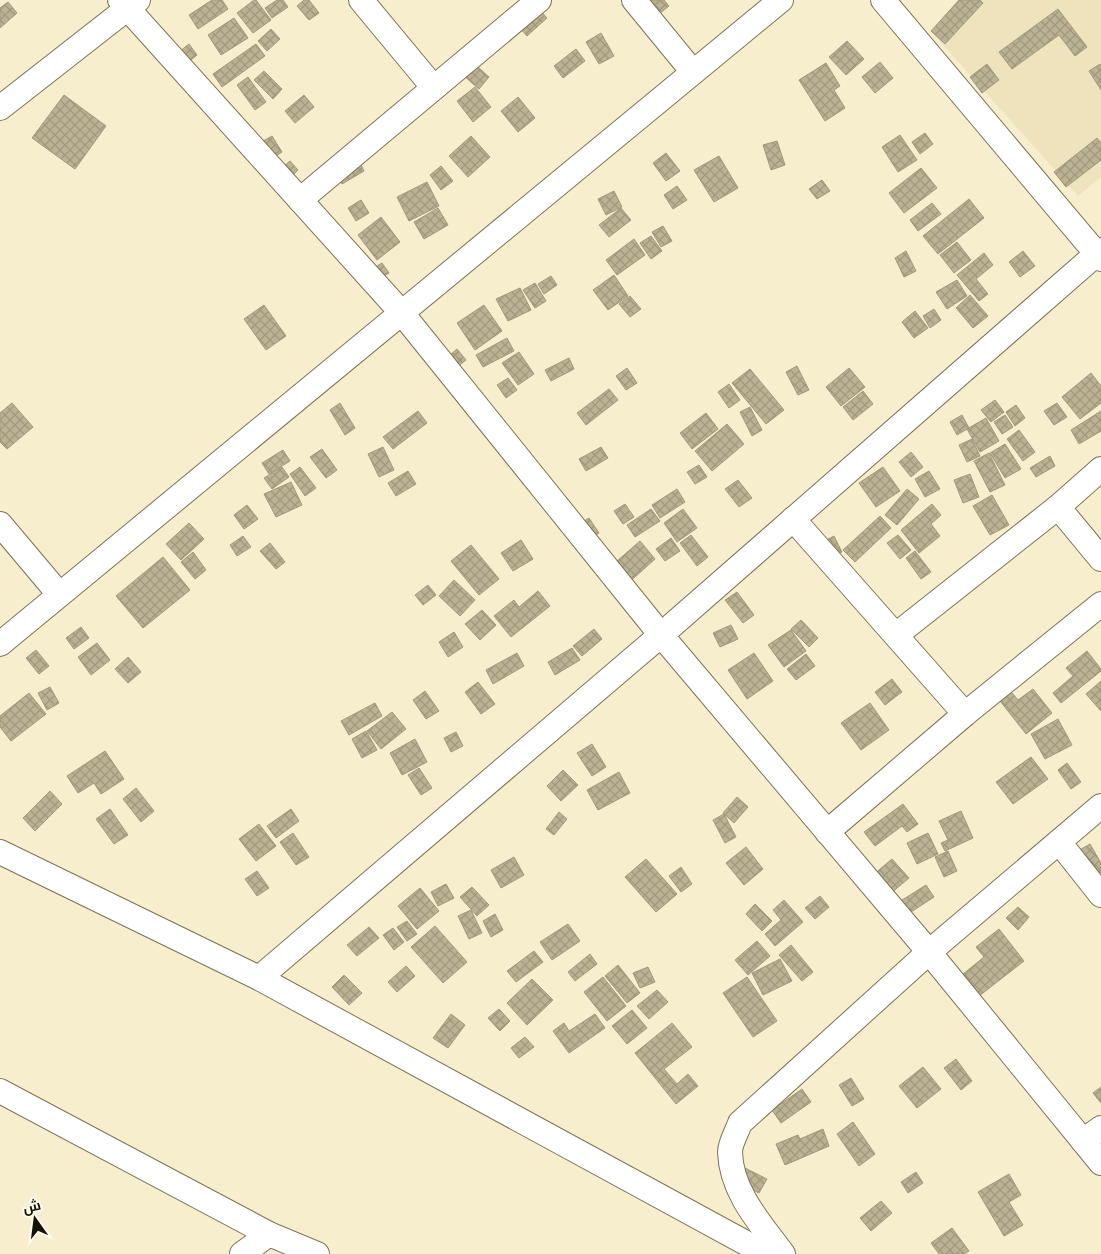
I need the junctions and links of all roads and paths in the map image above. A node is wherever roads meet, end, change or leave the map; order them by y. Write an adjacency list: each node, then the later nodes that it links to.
1 (361, 0): 8 (street)
2 (539, 0): 8 (street)
3 (634, 0): 7 (street)
4 (781, 0): 7 (street)
5 (884, 0): 11 (street)
6 (128, 2): 9 (street); 10 (street)
7 (693, 72): 12 (street)
8 (434, 88): 10 (street)
9 (0, 108)
10 (300, 200): 12 (street)
11 (1099, 254): 15 (street)
12 (401, 312): 18 (street); 20 (street)
13 (1101, 469): 14 (street)
14 (1058, 507): 17 (street); 21 (street)
15 (793, 519): 20 (street); 21 (street)
16 (0, 524): 18 (street)
17 (1101, 559)
18 (59, 594): 22 (street)
19 (1101, 604): 23 (street)
20 (661, 635): 25 (street); 30 (street)
21 (896, 635): 23 (street)
22 (0, 644)
23 (965, 714): 25 (street)
24 (1101, 806): 26 (street)
25 (827, 832): 29 (street)
26 (1059, 842): 28 (street); 29 (street)
27 (0, 852): 30 (street)
28 (1101, 895)
29 (929, 952): 32 (street); 38 (street)
30 (259, 978): 37 (street)
31 (0, 1091): 34 (street)
32 (1092, 1134): 33 (street)
33 (1101, 1163)
34 (269, 1234): 35 (street); 36 (street)
35 (242, 1254)
36 (317, 1254)
37 (766, 1254)
38 (783, 1254)

